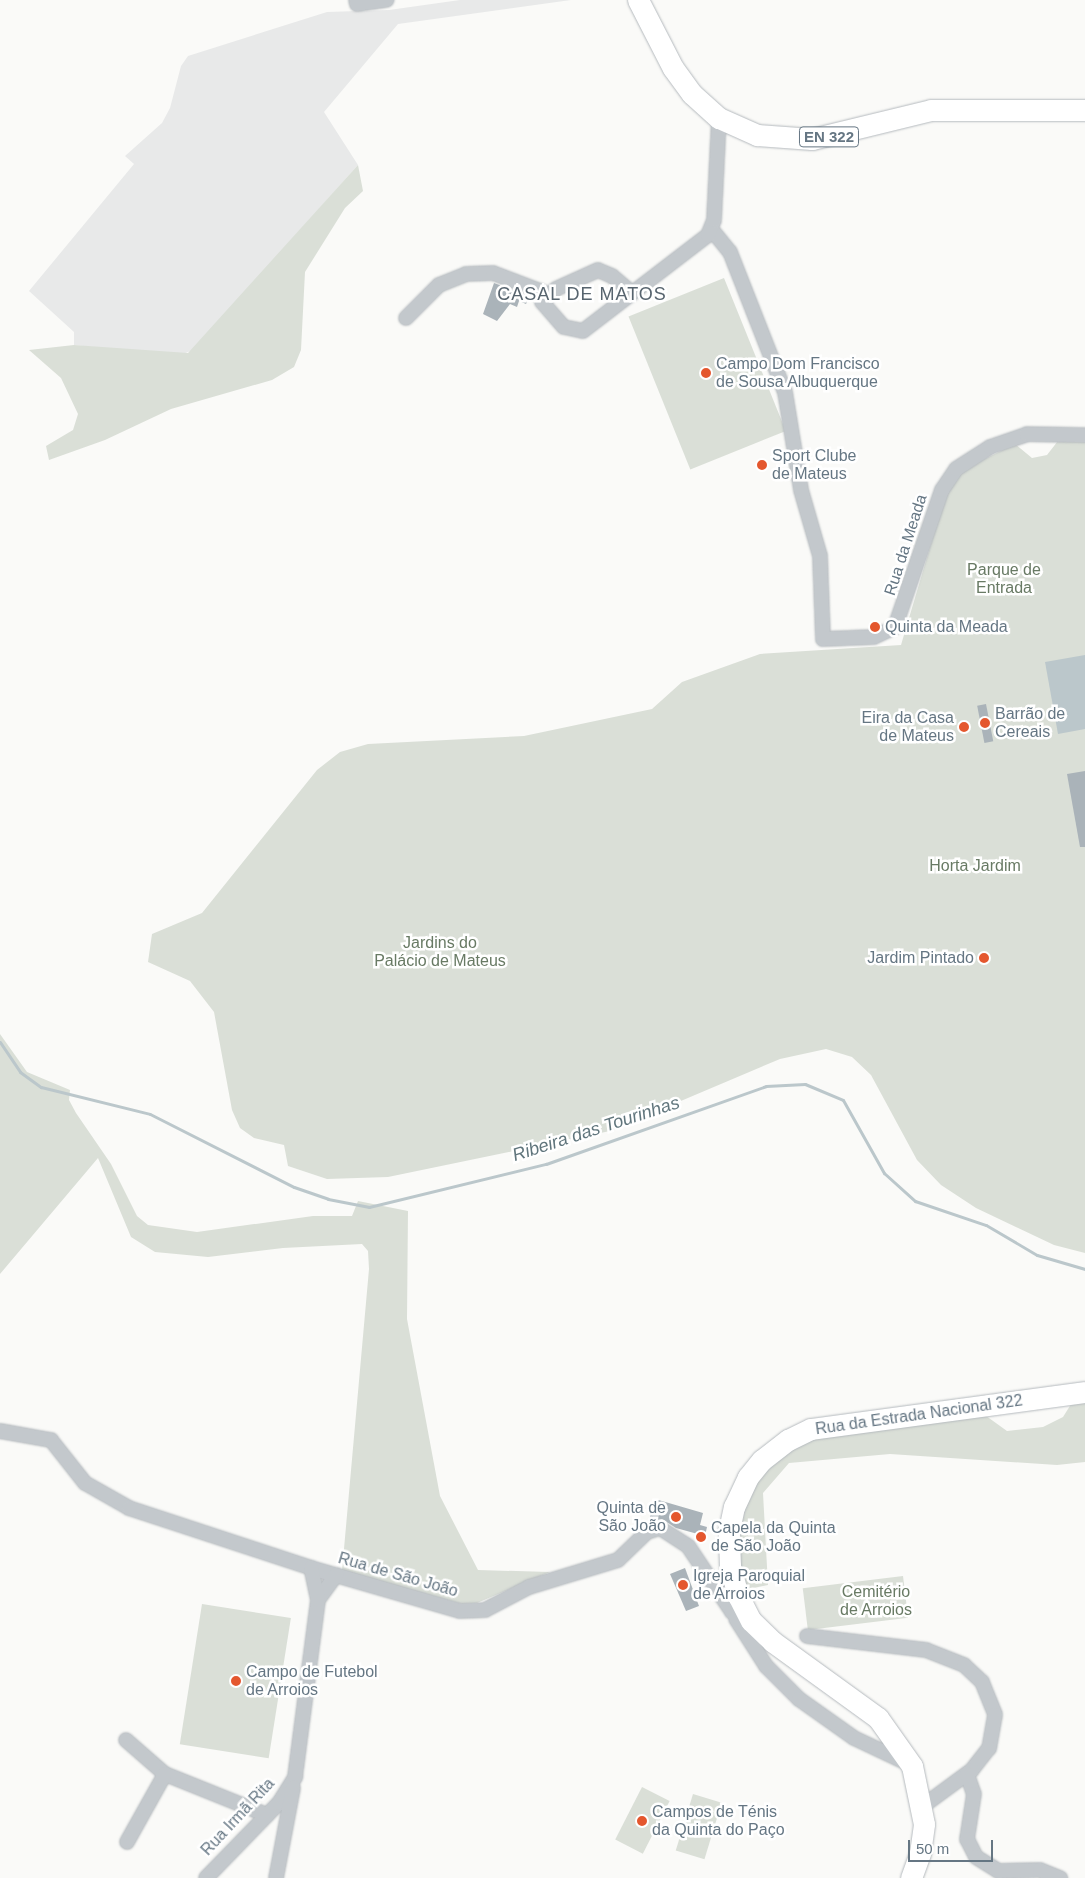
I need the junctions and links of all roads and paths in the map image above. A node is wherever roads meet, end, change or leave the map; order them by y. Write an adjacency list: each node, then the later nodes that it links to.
1 (356, 0): 2 (street)
2 (387, 0)
3 (638, 0): 5 (main road, EN 322)
4 (1085, 110): 5 (main road, EN 322)
5 (719, 118): 6 (street)
6 (712, 230): 7 (street); 10 (street, Rua da Meada)
7 (631, 292): 8 (street); 8 (street)
8 (548, 294): 9 (street)
9 (406, 318)
10 (1085, 435)
11 (1085, 1392): 17 (main road, Rua da Estrada Nacional 322)
12 (0, 1431): 13 (street, Rua de São João)
13 (310, 1568): 14 (street, Rua de São João); 15 (street)
14 (336, 1575): 15 (street); 16 (street, Rua de São João)
15 (318, 1600): 23 (street, Rua Irmã Rita)
16 (730, 1609): 17 (street, Rua de São João); 20 (street)
17 (757, 1628): 20 (main road, Rua da Estrada Nacional 322)
18 (807, 1636): 22 (street)
19 (126, 1740): 21 (street)
20 (912, 1766): 25 (main road, Rua da Estrada Nacional 322)
21 (165, 1774): 26 (street); 27 (street)
22 (967, 1774): 24 (street); 31 (street)
23 (295, 1777): 26 (street, Rua Irmã Rita); 29 (street)
24 (949, 1786): 25 (street); 25 (street)
25 (921, 1796): 30 (main road, Rua da Estrada Nacional 322)
26 (266, 1815): 28 (street, Rua Irmã Rita)
27 (127, 1842)
28 (206, 1878)
29 (276, 1878)
30 (912, 1878)
31 (1060, 1878)

